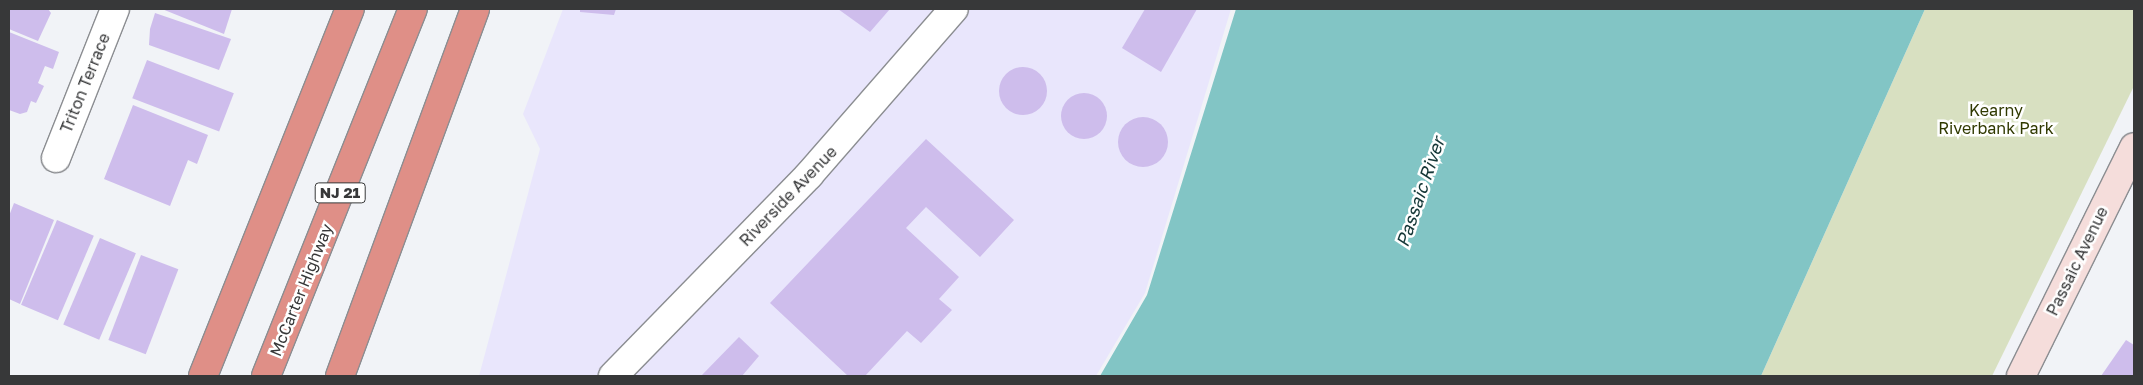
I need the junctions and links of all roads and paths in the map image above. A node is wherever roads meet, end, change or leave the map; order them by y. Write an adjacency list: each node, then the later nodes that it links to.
1 (115, 9): 7 (street, Triton Terrace)
2 (350, 9): 8 (highway)
3 (413, 9): 9 (highway, McCarter Highway / NJ 21)
4 (475, 9): 10 (highway)
5 (954, 9): 11 (street, Riverside Avenue)
6 (2134, 147): 12 (main road, Passaic Avenue)
7 (56, 158)
8 (203, 376)
9 (266, 376)
10 (340, 376)
11 (614, 376)
12 (2021, 376)

